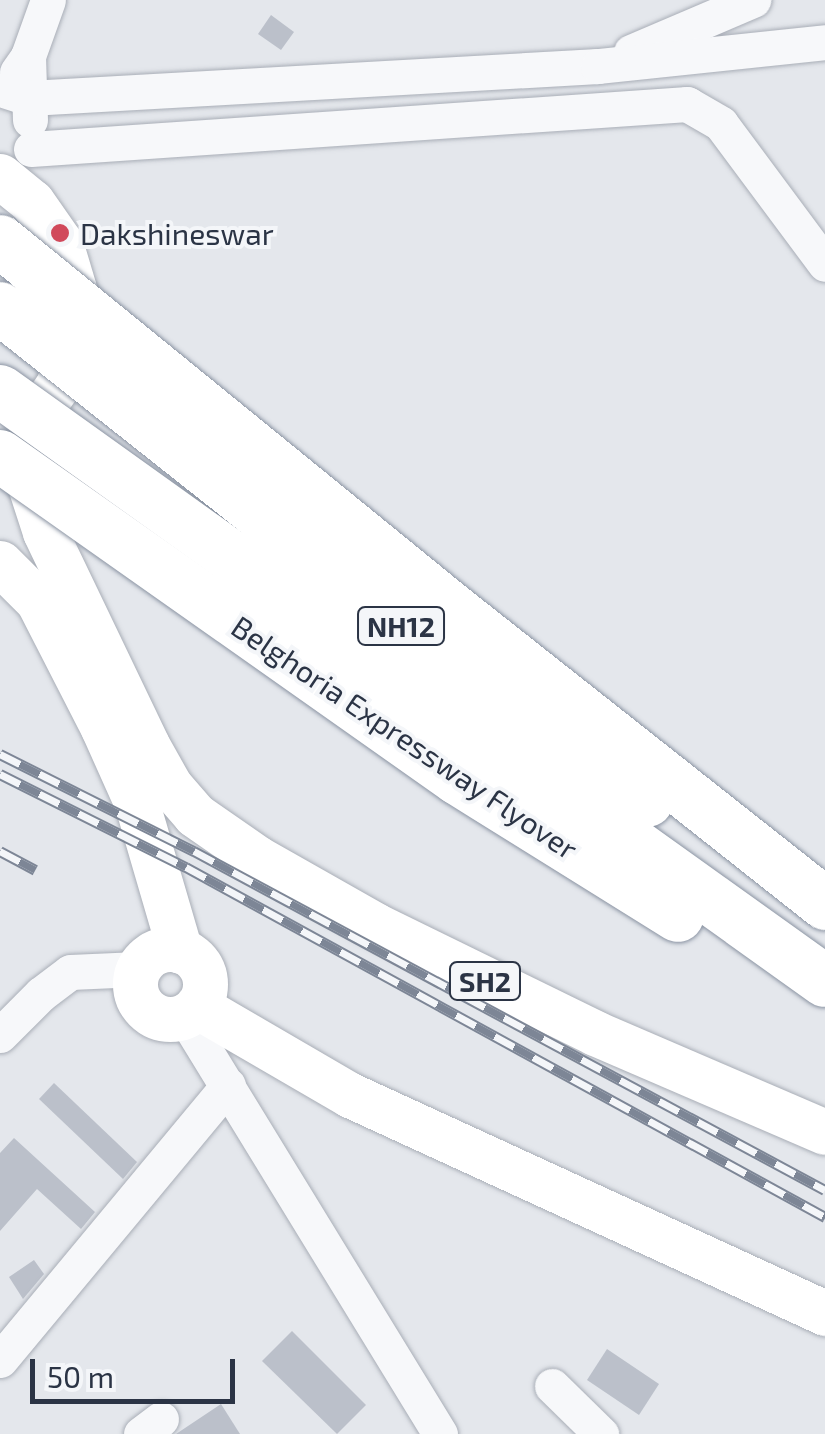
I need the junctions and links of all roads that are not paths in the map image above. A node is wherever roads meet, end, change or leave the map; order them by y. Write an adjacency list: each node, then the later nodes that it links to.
1 (48, 0): 5 (street)
2 (753, 0): 4 (street)
3 (825, 42): 4 (street)
4 (598, 66): 5 (street)
5 (11, 95): 6 (street)
6 (16, 192): 7 (street); 9 (main road); 12 (highway, bridge)
7 (825, 264)
8 (0, 308): 12 (highway, NH12, bridge)
9 (7, 430): 11 (main road, SH2); 15 (highway, bridge); 16 (highway, Belghoria Expressway Flyover, bridge)
10 (0, 563): 11 (main road, SH2)
11 (154, 795): 13 (main road, SH2); 20 (main road, SH2)
12 (825, 907)
13 (180, 950): 14 (main road); 17 (main road, SH2)
14 (138, 969): 17 (main road); 18 (street)
15 (825, 981)
16 (825, 993)
17 (191, 1011): 19 (street); 21 (main road)
18 (8, 1014)
19 (228, 1085): 22 (street); 24 (street)
20 (825, 1132)
21 (825, 1312)
22 (0, 1360)
23 (552, 1386): 25 (street)
24 (440, 1434)
25 (601, 1434)

